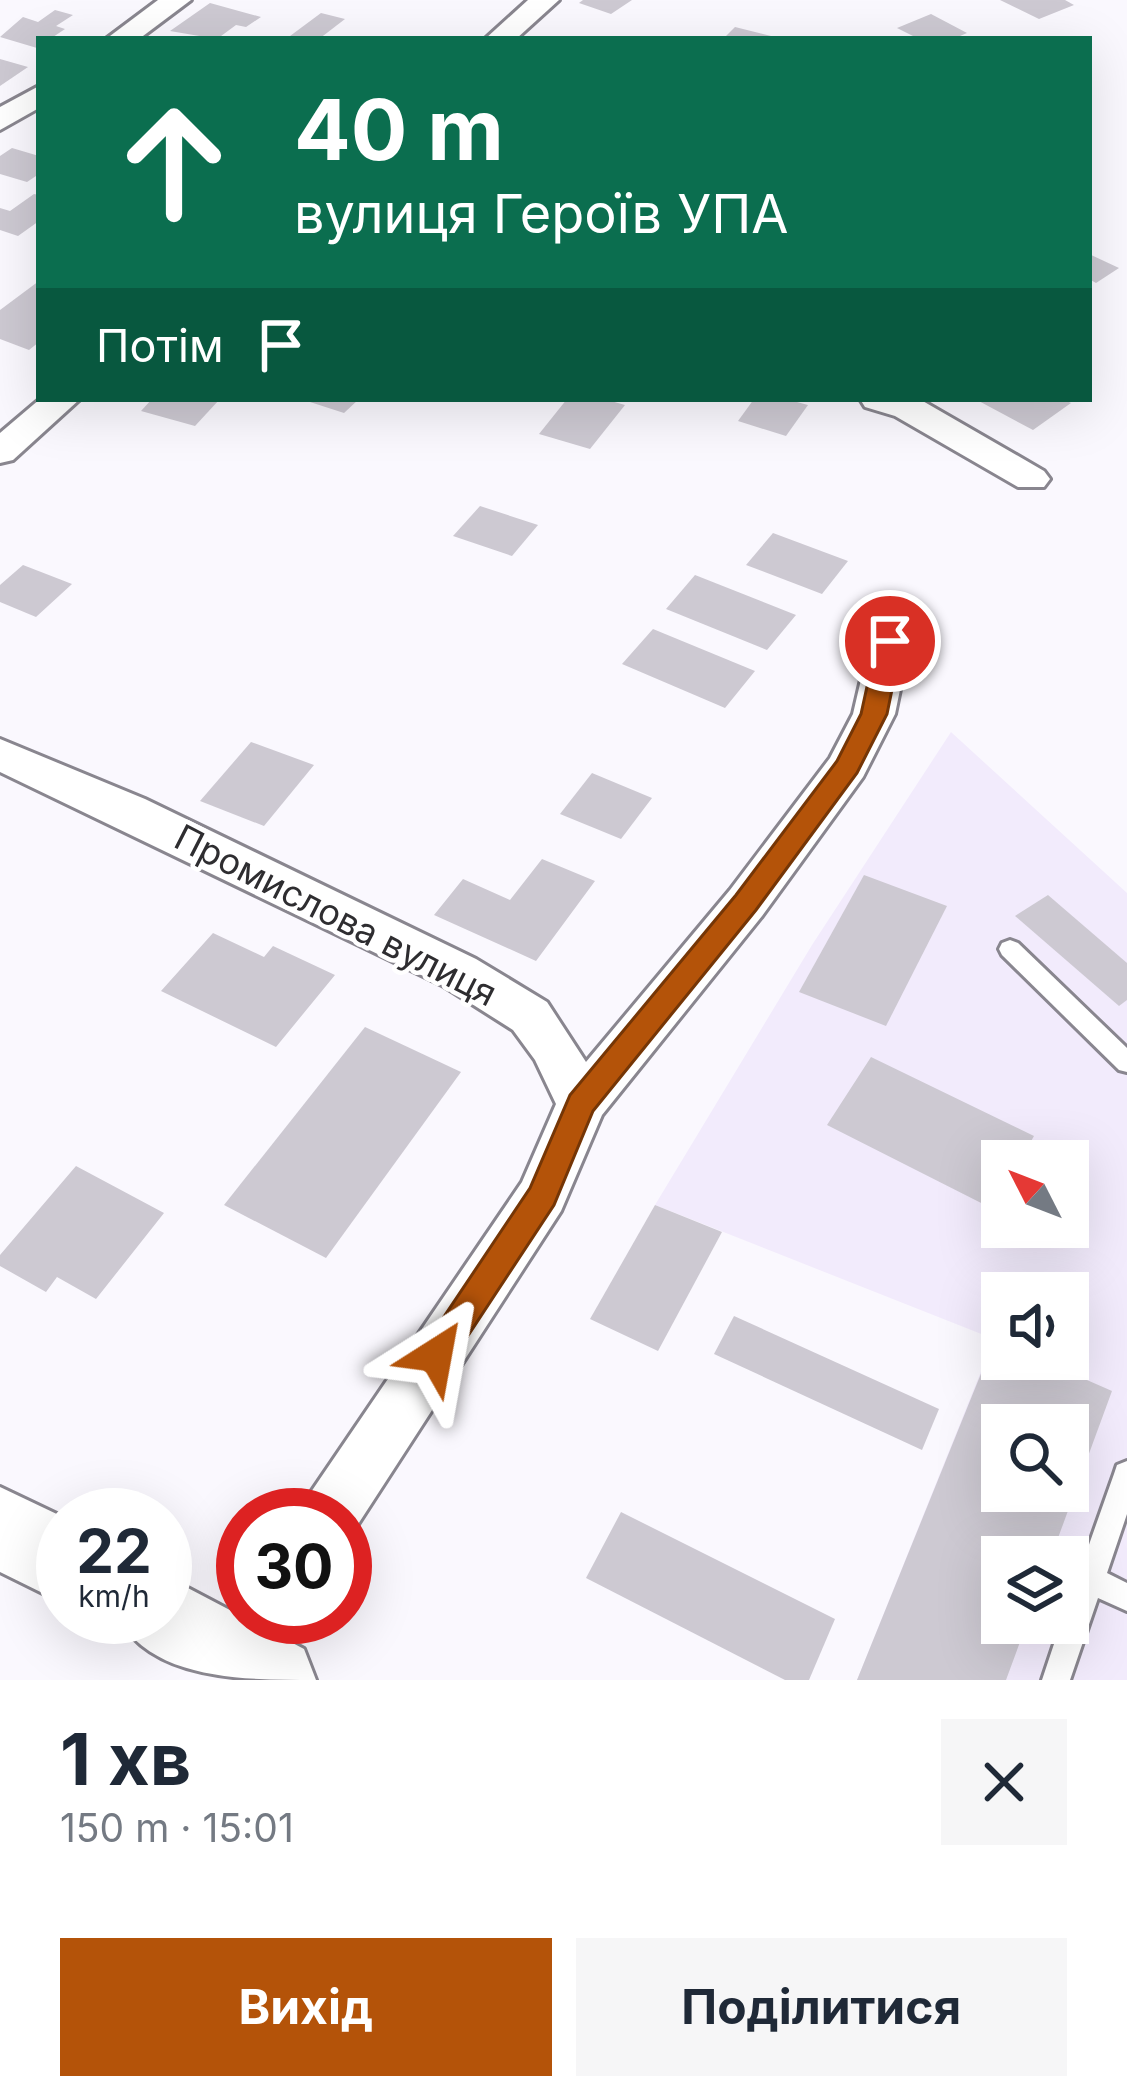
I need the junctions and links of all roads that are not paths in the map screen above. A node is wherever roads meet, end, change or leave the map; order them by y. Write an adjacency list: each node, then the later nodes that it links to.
1 (177, 0): 3 (street)
2 (545, 0): 4 (street)
3 (124, 36)
4 (503, 36)
5 (36, 96): 6 (street)
6 (0, 125): 7 (street)
7 (36, 139)
8 (58, 402): 10 (street)
9 (888, 402): 11 (street)
10 (0, 452)
11 (1031, 479)
12 (890, 641): 16 (street)
13 (0, 754): 16 (street, Промислова вулиця)
14 (1010, 949): 15 (lane)
15 (1127, 1063)
16 (581, 1104): 18 (street)
17 (1127, 1474): 21 (lane)
18 (348, 1488)
19 (0, 1527): 20 (street)
20 (36, 1547)
21 (1090, 1580): 22 (lane); 25 (lane)
22 (1127, 1598)
23 (192, 1628): 24 (street)
24 (256, 1652)
25 (1056, 1680)

